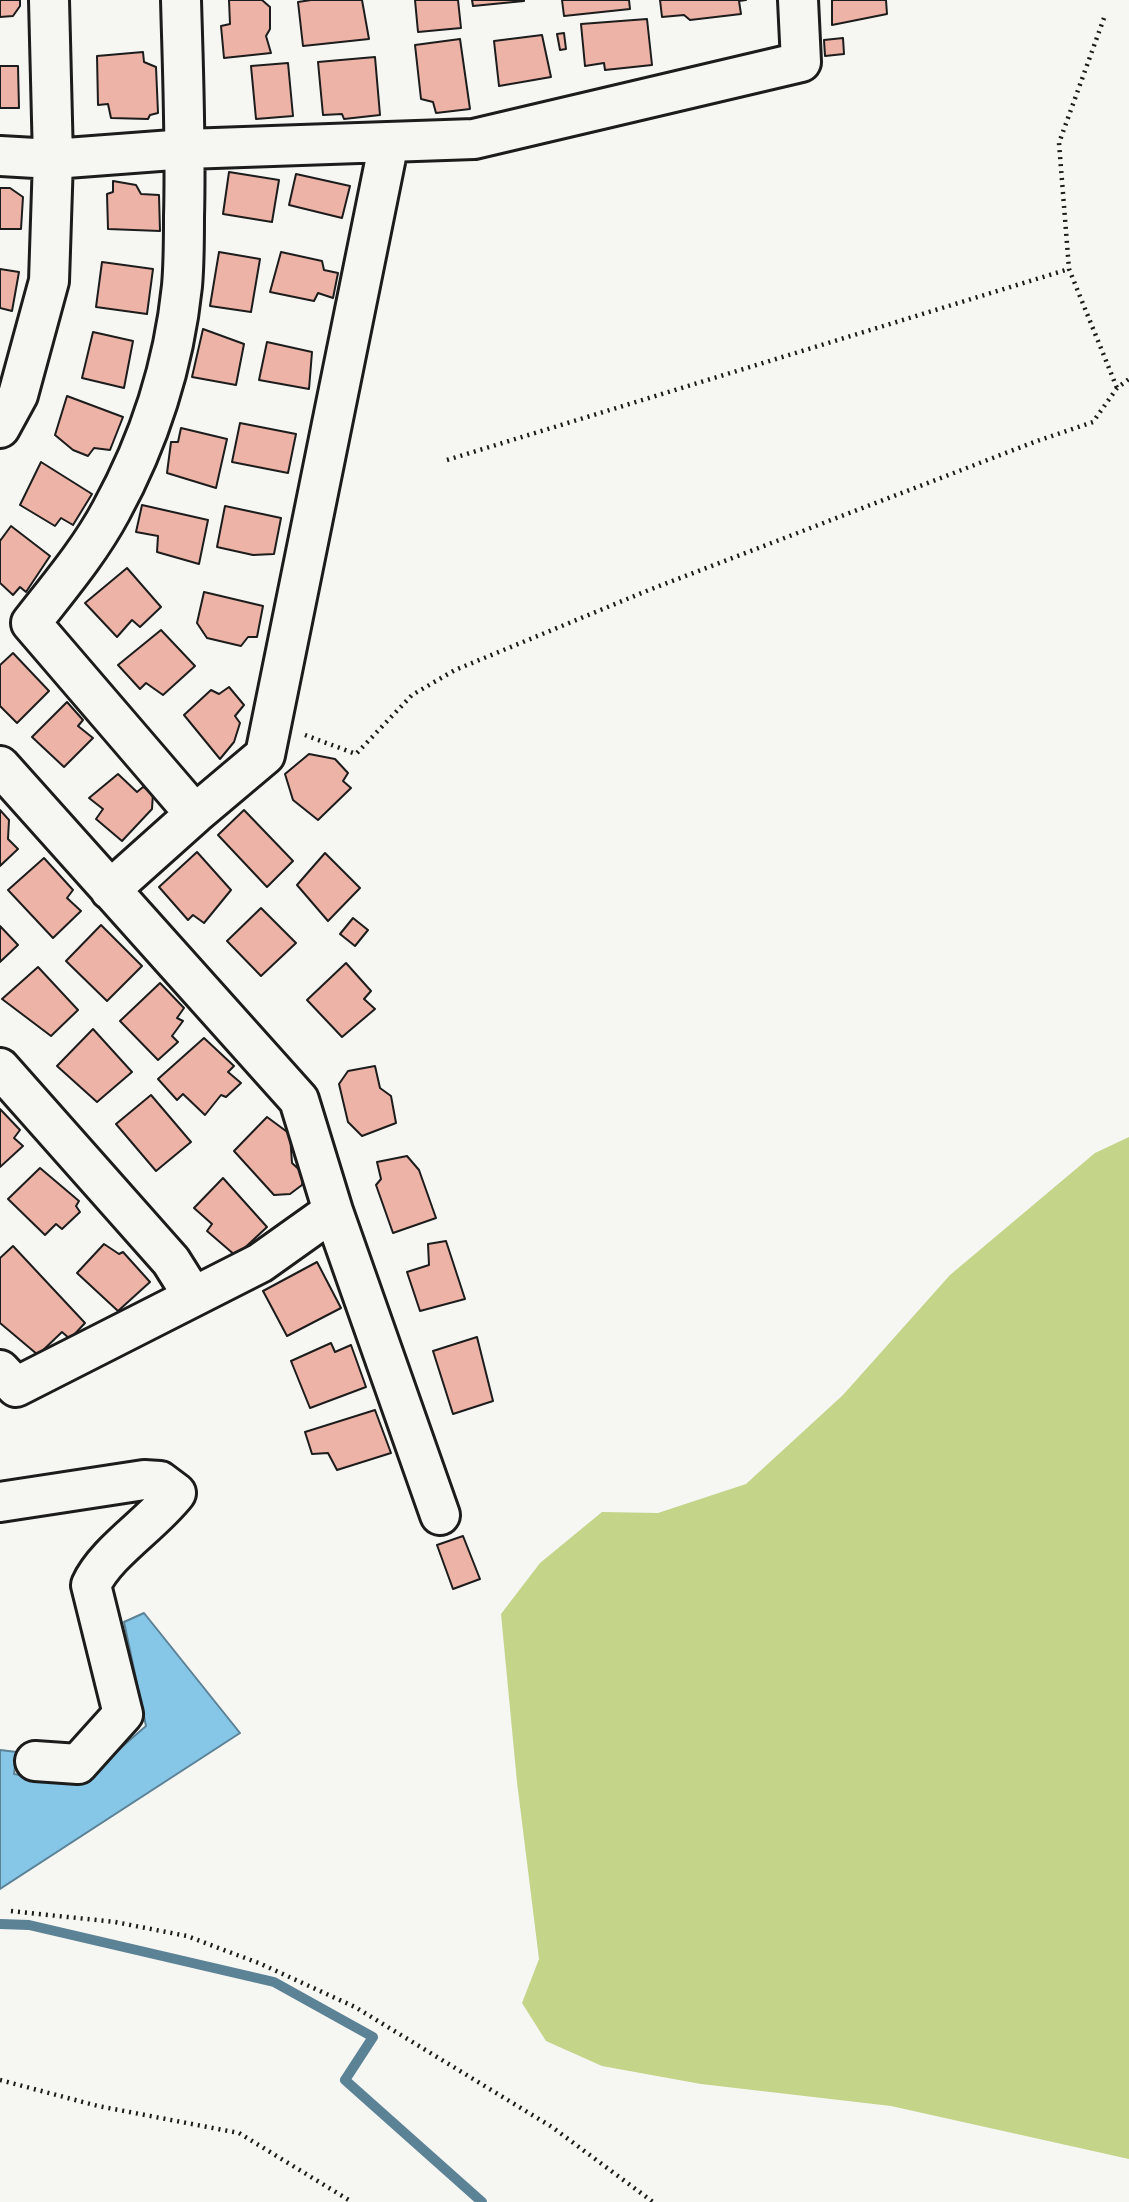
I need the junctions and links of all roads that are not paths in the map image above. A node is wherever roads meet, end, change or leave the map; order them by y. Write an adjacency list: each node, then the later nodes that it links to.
1 (49, 0): 7 (street)
2 (181, 0): 5 (street)
3 (798, 0): 4 (street)
4 (389, 142): 5 (street); 10 (street)
5 (186, 149): 7 (street); 10 (street)
6 (0, 156): 7 (street)
7 (53, 159): 8 (street)
8 (0, 428)
9 (0, 766): 11 (street)
10 (195, 814): 11 (street)
11 (110, 890): 13 (street)
12 (0, 1068): 14 (street)
13 (333, 1211): 14 (street); 17 (street)
14 (193, 1296): 15 (street)
15 (0, 1370)
16 (0, 1502): 18 (street)
17 (440, 1515)
18 (35, 1761)

